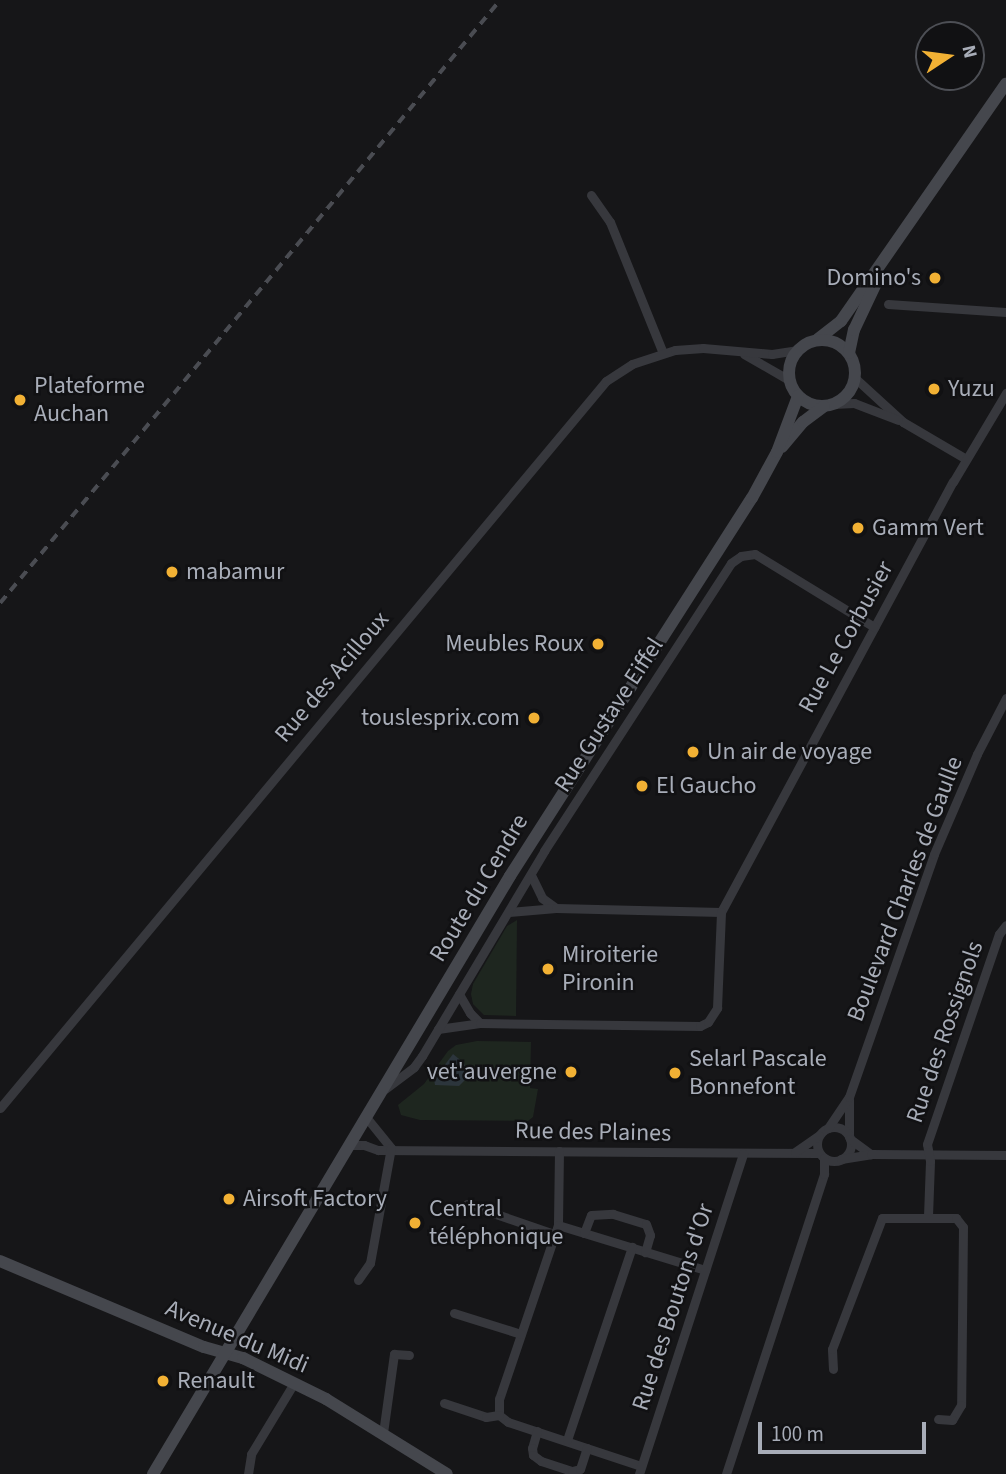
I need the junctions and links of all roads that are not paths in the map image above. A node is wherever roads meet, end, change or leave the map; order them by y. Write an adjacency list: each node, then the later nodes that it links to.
1 (1006, 84): 3 (main road)
2 (592, 195): 9 (street)
3 (893, 249): 6 (main road); 10 (main road)
4 (888, 304): 5 (street)
5 (1006, 312)
6 (818, 339): 7 (main road); 10 (main road)
7 (797, 350): 8 (street, Rue des Acilloux); 12 (main road)
8 (739, 352): 9 (street, Rue des Acilloux); 12 (street, Rue des Acilloux)
9 (663, 353): 31 (street, Rue des Acilloux)
10 (849, 353): 11 (main road)
11 (855, 378): 15 (main road); 16 (street)
12 (789, 380): 14 (main road)
13 (1006, 393): 18 (street, Rue Le Corbusier)
14 (798, 396): 15 (main road); 17 (main road, Route du Cendre)
15 (829, 405): 16 (street); 17 (main road, Route du Cendre)
16 (903, 422): 18 (street)
17 (777, 452): 29 (main road, Route du Cendre)
18 (966, 459): 19 (street, Rue Le Corbusier)
19 (874, 626): 21 (street, Rue Gustave Eiffel); 24 (street, Rue Le Corbusier)
20 (1006, 698): 30 (street, Boulevard Charles de Gaulle)
21 (531, 875): 22 (street); 23 (street, Rue Gustave Eiffel)
22 (556, 908): 23 (street); 24 (street)
23 (509, 912): 26 (street, Rue Gustave Eiffel)
24 (721, 912): 27 (street)
25 (1006, 925): 42 (street, Rue des Rossignols)
26 (459, 994): 27 (street); 28 (street, Rue Gustave Eiffel)
27 (480, 1023): 28 (street)
28 (438, 1029): 29 (street, Rue Gustave Eiffel)
29 (380, 1092): 32 (main road, Route du Cendre)
30 (849, 1097): 33 (street, Boulevard Charles de Gaulle); 35 (street, Boulevard Charles de Gaulle)
31 (0, 1108)
32 (366, 1117): 36 (main road, Route du Cendre); 37 (street)
33 (828, 1128): 34 (street); 35 (street)
34 (819, 1135): 39 (street); 44 (street)
35 (850, 1138): 41 (street); 44 (street)
36 (349, 1145): 37 (street, Rue des Plaines); 56 (main road, Route du Cendre)
37 (391, 1149): 38 (street, Rue des Plaines); 53 (street)
38 (559, 1151): 40 (street, Rue des Plaines); 47 (street)
39 (795, 1152): 40 (street, Rue des Plaines); 44 (street, Rue des Plaines)
40 (743, 1153): 52 (street, Rue des Boutons d'Or)
41 (872, 1154): 42 (street, Rue des Plaines); 44 (street, Rue des Plaines)
42 (929, 1154): 43 (street, Rue des Plaines); 46 (street, Rue des Rossignols)
43 (1006, 1155)
44 (830, 1158): 71 (street)
45 (467, 1204): 47 (street)
46 (928, 1216): 58 (street); 62 (street)
47 (556, 1230): 48 (street); 55 (street)
48 (584, 1233): 49 (street); 50 (street)
49 (632, 1247): 50 (street); 65 (street)
50 (645, 1252): 52 (street)
51 (0, 1261): 56 (main road, Avenue du Midi)
52 (705, 1270): 67 (street, Rue des Boutons d'Or)
53 (358, 1280)
54 (454, 1313): 55 (street)
55 (521, 1334): 61 (street)
56 (227, 1352): 59 (main road, Avenue du Midi); 69 (main road, Route du Cendre)
57 (409, 1355): 64 (street)
58 (833, 1369)
59 (294, 1383): 64 (main road, Avenue du Midi); 70 (street)
60 (443, 1403): 61 (street)
61 (499, 1415): 63 (street)
62 (938, 1419)
63 (537, 1431): 65 (street); 66 (street)
64 (383, 1433): 68 (main road, Avenue du Midi)
65 (567, 1440): 66 (street)
66 (587, 1448): 67 (street)
67 (640, 1470)
68 (441, 1472)
69 (153, 1474)
70 (248, 1474)
71 (726, 1474)

